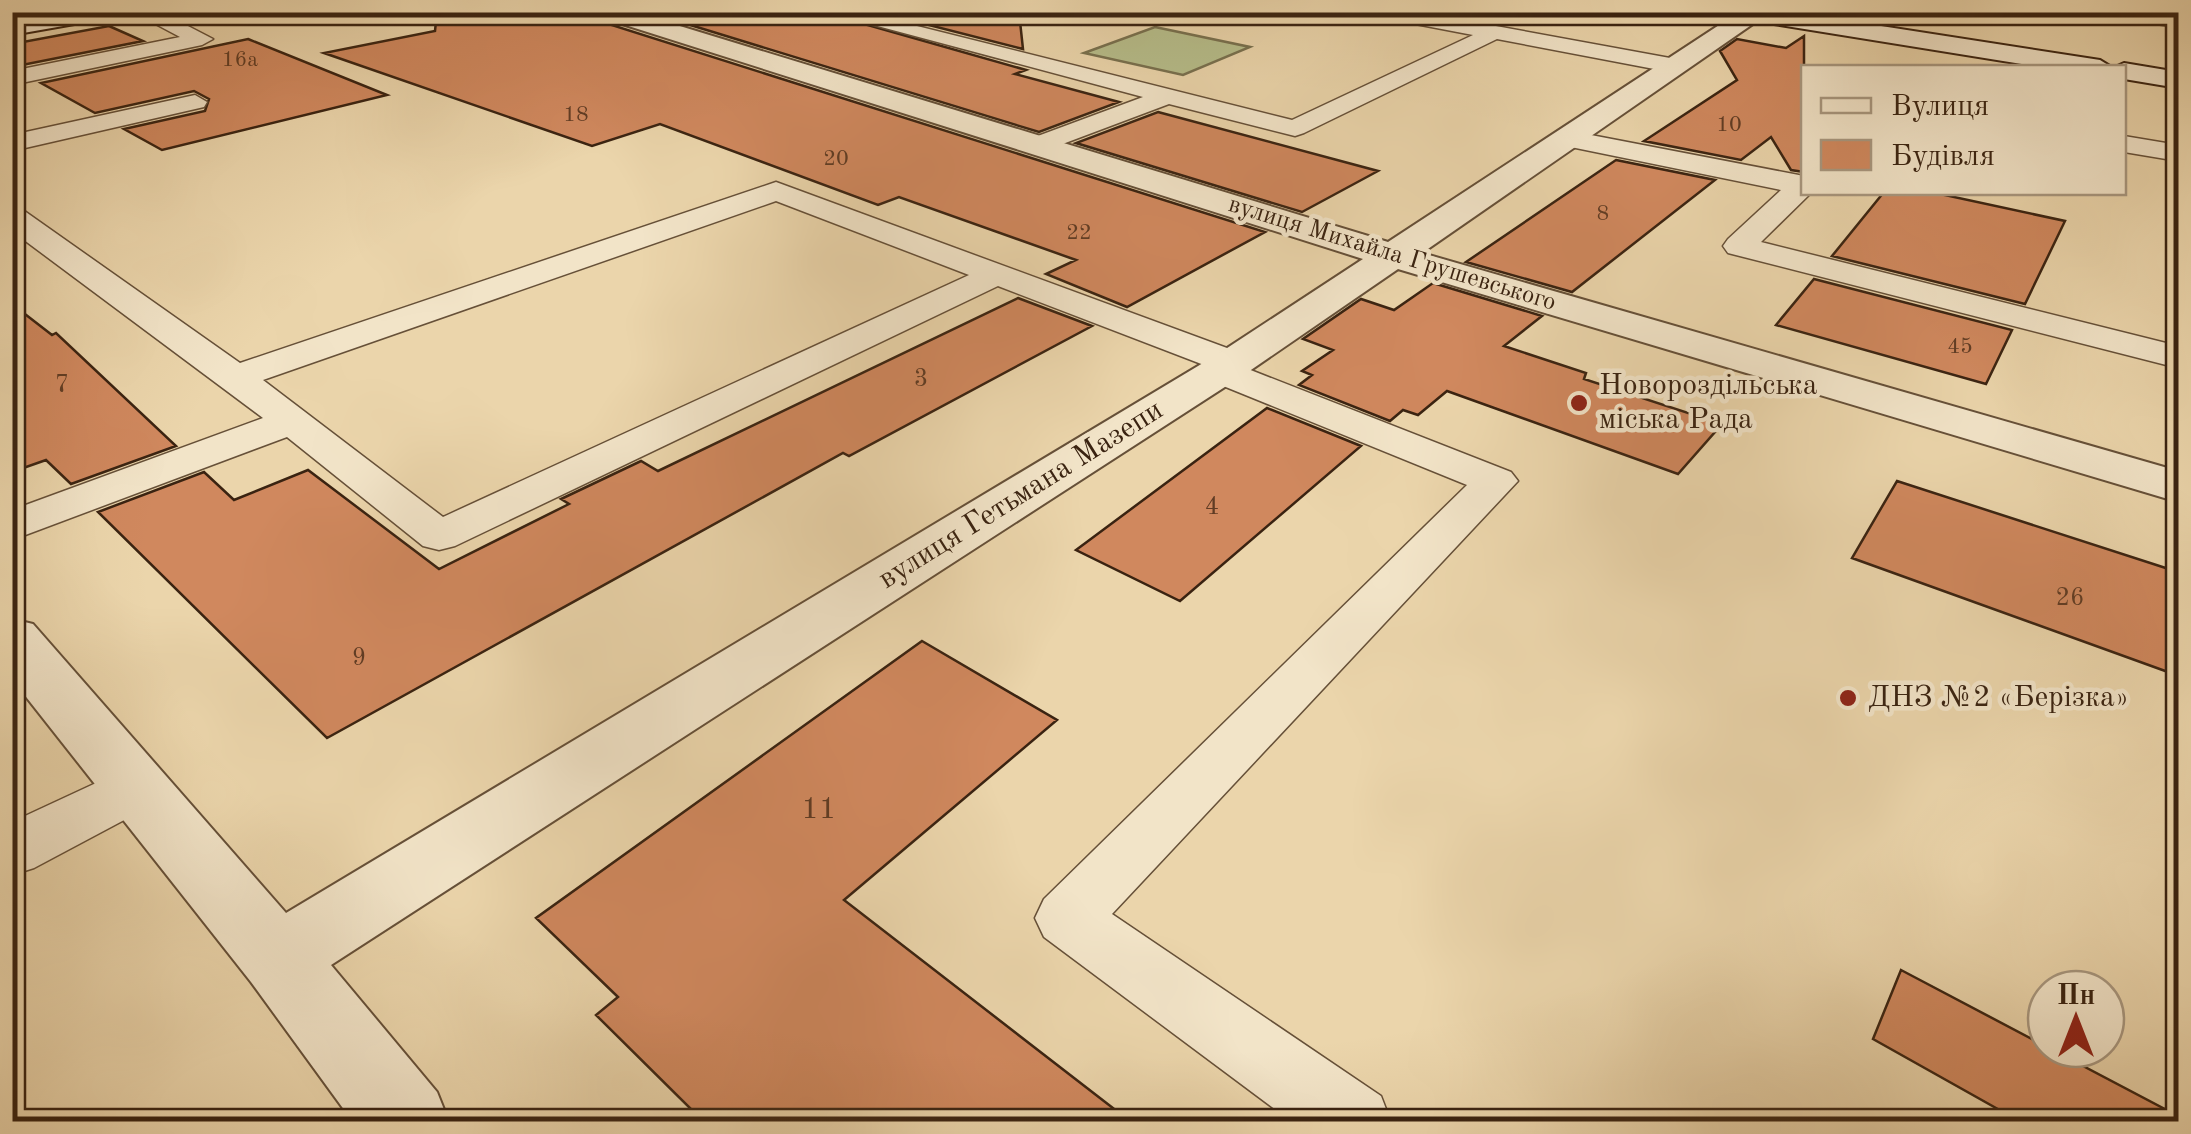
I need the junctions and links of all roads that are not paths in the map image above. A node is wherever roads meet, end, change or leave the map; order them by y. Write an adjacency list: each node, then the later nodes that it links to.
1 (103, 12): 9 (street)
2 (143, 12): 14 (lane)
3 (608, 12): 21 (street, вулиця Михайла Грушевського)
4 (835, 12): 16 (lane)
5 (1384, 12): 10 (lane)
6 (1748, 13): 11 (street, вулиця Гетьмана Мазепи); 12 (street)
7 (2125, 13): 8 (lane)
8 (2178, 21)
9 (12, 28)
10 (1494, 33): 11 (lane); 16 (lane)
11 (1670, 65): 18 (street, вулиця Гетьмана Мазепи)
12 (2081, 65)
13 (2126, 71): 15 (street)
14 (12, 78)
15 (2178, 80)
16 (1167, 96): 21 (lane)
17 (194, 102): 19 (lane)
18 (1565, 138): 23 (lane); 26 (street, вулиця Гетьмана Мазепи)
19 (12, 142)
20 (2126, 144): 22 (lane)
21 (1036, 146): 26 (street, вулиця Михайла Грушевського)
22 (2178, 153)
23 (1801, 185)
24 (1801, 186): 28 (lane)
25 (12, 216): 30 (lane)
26 (1392, 256): 29 (street, вулиця Гетьмана Мазепи); 32 (street, вулиця Михайла Грушевського)
27 (997, 274): 29 (lane); 30 (lane); 31 (lane)
28 (2178, 357)
29 (1226, 367): 37 (street, вулиця Гетьмана Мазепи); 39 (lane)
30 (235, 376): 31 (lane)
31 (290, 422): 33 (lane)
32 (2178, 486)
33 (12, 526)
34 (12, 638): 35 (street)
35 (137, 786): 36 (lane); 37 (street)
36 (12, 851)
37 (278, 958): 38 (street)
38 (406, 1122)
39 (1354, 1122)

